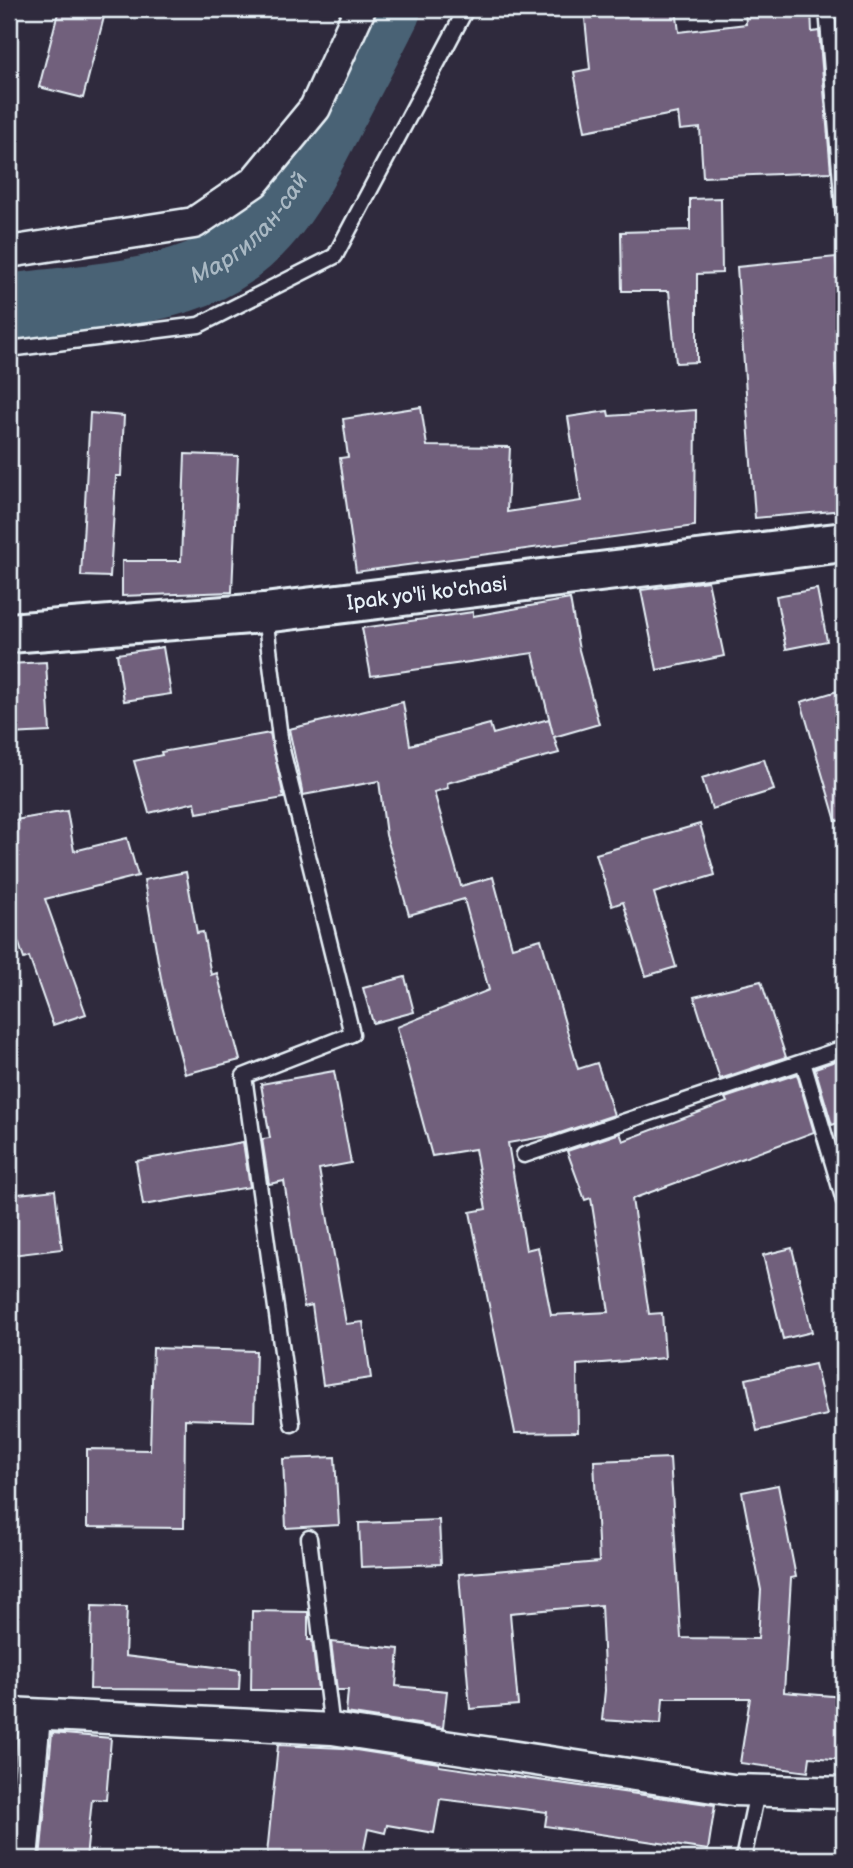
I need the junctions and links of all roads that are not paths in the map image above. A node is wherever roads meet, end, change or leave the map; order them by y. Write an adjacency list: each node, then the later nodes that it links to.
1 (360, 9): 5 (street)
2 (466, 9): 6 (lane)
3 (827, 9): 4 (lane)
4 (844, 219)
5 (9, 252)
6 (9, 349)
7 (844, 542): 8 (main road, Ipak yo'li ko'chasi)
8 (264, 613): 9 (main road, Ipak yo'li ko'chasi); 14 (lane)
9 (9, 633)
10 (844, 1048): 11 (lane)
11 (803, 1062): 12 (lane); 13 (lane)
12 (524, 1155)
13 (844, 1202)
14 (292, 1424)
15 (309, 1538): 17 (lane)
16 (22, 1715): 17 (street); 20 (street)
17 (332, 1729): 18 (street)
18 (757, 1792): 19 (street); 21 (lane)
19 (844, 1793)
20 (22, 1859)
21 (743, 1859)

